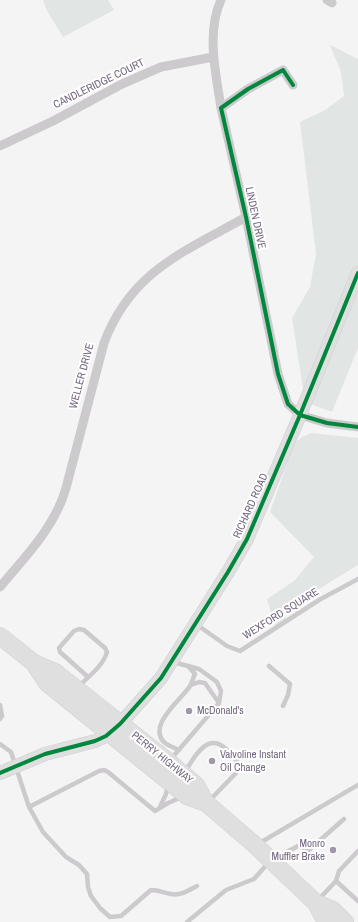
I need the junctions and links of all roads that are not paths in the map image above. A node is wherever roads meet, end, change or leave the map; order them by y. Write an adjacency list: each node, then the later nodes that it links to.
1 (222, 0): 2 (street, LINDEN DRIVE)
2 (213, 57): 4 (street, LINDEN DRIVE); 5 (street, CANDLERIDGE COURT)
3 (293, 85): 4 (street)
4 (221, 108): 6 (street, LINDEN DRIVE)
5 (0, 146)
6 (246, 217): 8 (street, LINDEN DRIVE); 11 (street, WELLER DRIVE)
7 (358, 273): 8 (street, RICHARD ROAD)
8 (300, 416): 9 (street); 12 (street, RICHARD ROAD)
9 (358, 427)
10 (358, 579): 12 (lane, WEXFORD SQUARE)
11 (0, 587)
12 (195, 624): 14 (street, RICHARD ROAD)
13 (0, 636): 15 (highway, PERRY HIGHWAY)
14 (172, 662): 16 (lane); 25 (street, RICHARD ROAD)
15 (34, 663): 20 (highway, PERRY HIGHWAY); 25 (highway, PERRY HIGHWAY)
16 (188, 666): 19 (lane); 21 (lane)
17 (269, 666): 23 (lane)
18 (88, 676): 18 (lane); 20 (lane)
19 (191, 685): 21 (lane); 27 (lane)
20 (76, 689): 25 (highway, PERRY HIGHWAY)
21 (219, 703): 27 (lane)
22 (0, 705): 24 (lane)
23 (283, 706)
24 (0, 719)
25 (115, 729): 27 (highway, PERRY HIGHWAY); 28 (street); 30 (highway, PERRY HIGHWAY)
26 (0, 744): 28 (lane)
27 (174, 756): 30 (highway, PERRY HIGHWAY)
28 (15, 766): 29 (street); 34 (lane)
29 (0, 773)
30 (176, 778): 32 (highway, PERRY HIGHWAY); 33 (highway, PERRY HIGHWAY); 33 (lane); 35 (lane)
31 (358, 785): 37 (lane)
32 (187, 796): 33 (highway, PERRY HIGHWAY); 35 (lane)
33 (206, 803): 37 (highway, PERRY HIGHWAY)
34 (29, 807): 35 (lane); 41 (lane)
35 (160, 807)
36 (344, 819): 39 (lane)
37 (255, 845): 39 (highway, PERRY HIGHWAY)
38 (358, 851): 40 (lane)
39 (271, 860): 43 (highway, PERRY HIGHWAY); 44 (lane)
40 (336, 881): 42 (lane); 43 (lane)
41 (197, 886)
42 (358, 901)
43 (316, 903): 45 (highway, PERRY HIGHWAY); 46 (highway, PERRY HIGHWAY)
44 (188, 922)
45 (326, 922)
46 (345, 922)

